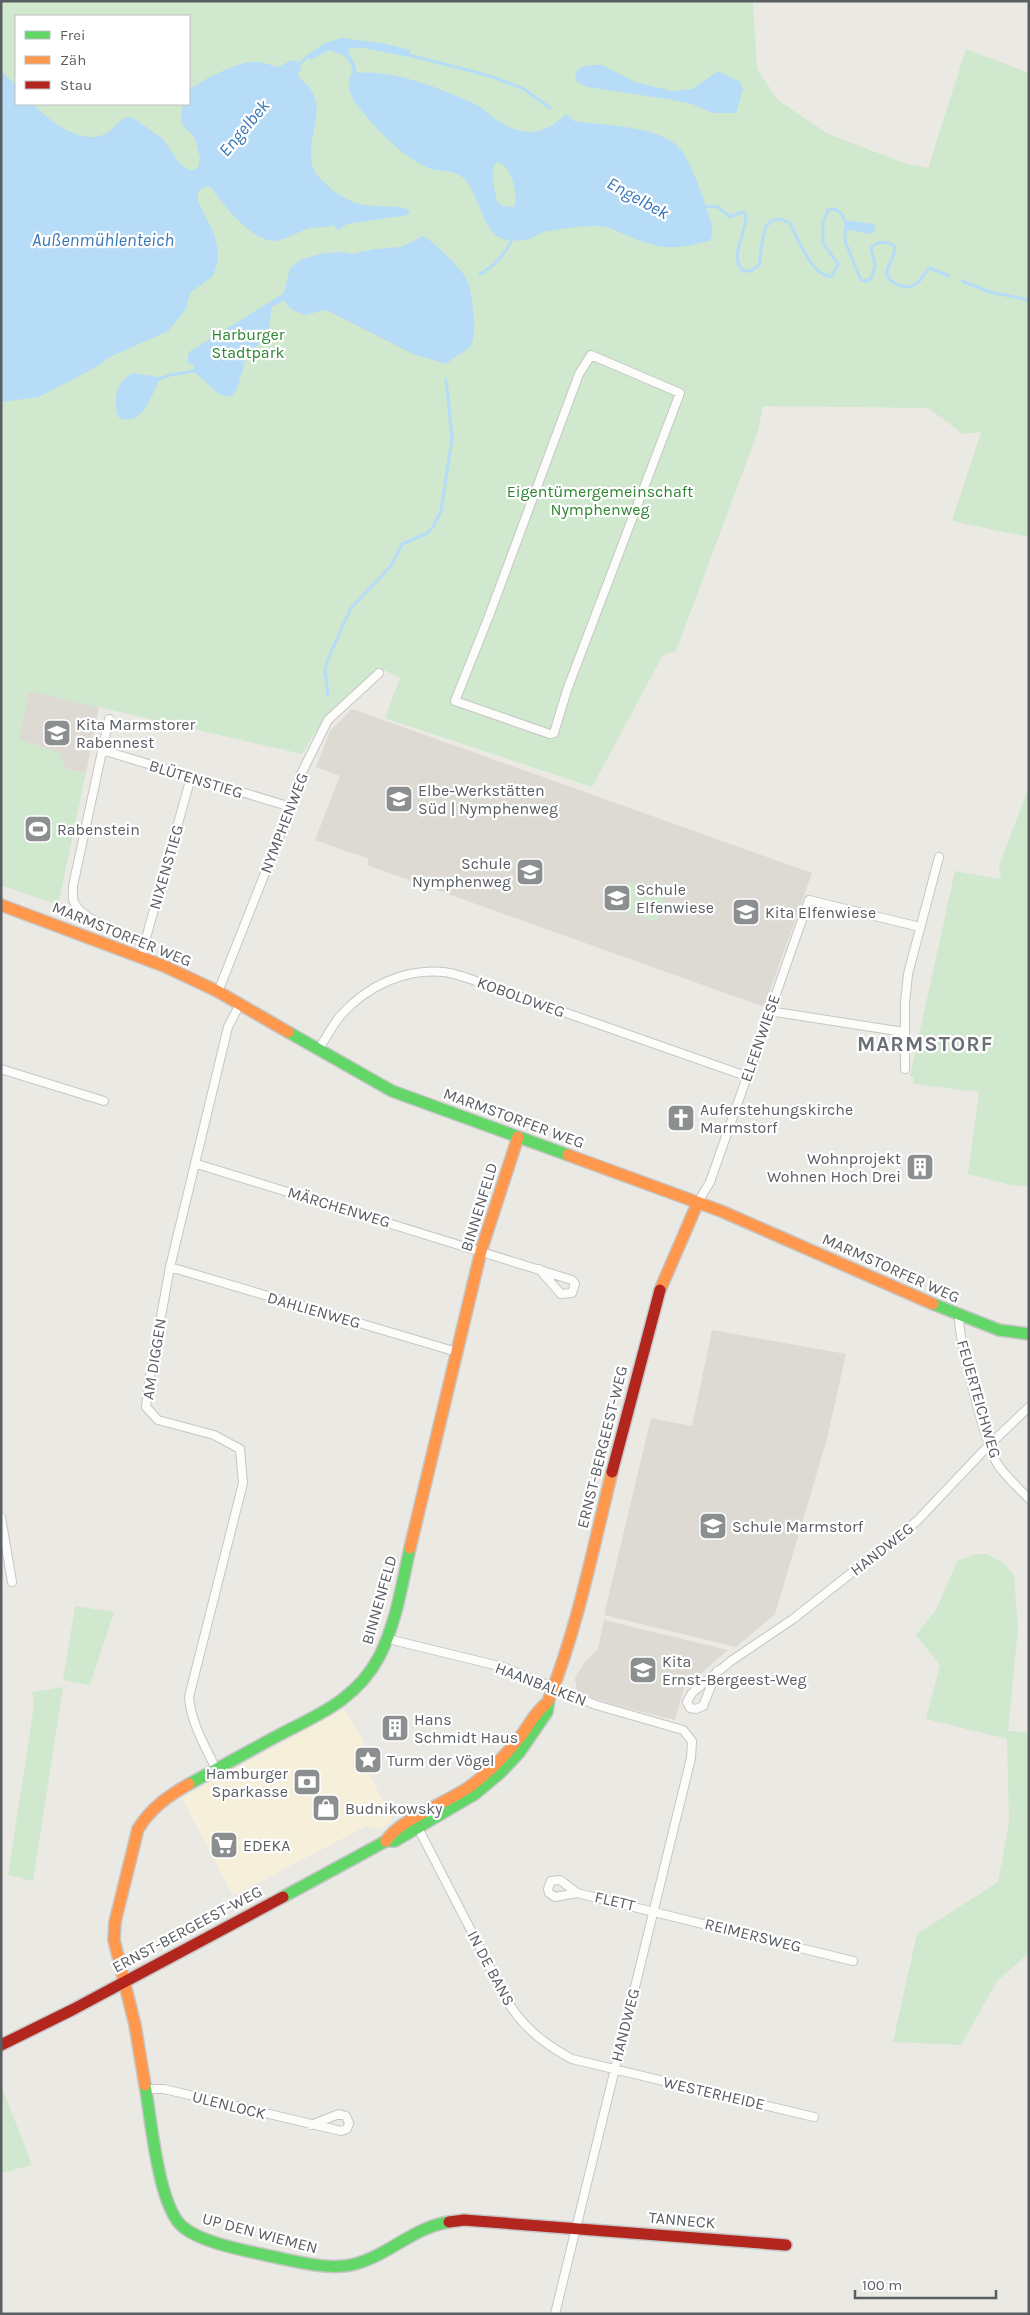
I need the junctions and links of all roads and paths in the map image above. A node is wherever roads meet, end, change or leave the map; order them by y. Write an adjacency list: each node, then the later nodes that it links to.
1 (379, 673): 6 (street, NYMPHENWEG)
2 (455, 701): 2 (street)
3 (109, 719): 4 (street)
4 (102, 750): 5 (street, BLÜTENSTIEG); 10 (street, MARMSTORFER WEG)
5 (192, 777): 6 (street, BLÜTENSTIEG); 10 (street, NIXENSTIEG)
6 (290, 807): 12 (street, NYMPHENWEG)
7 (939, 857): 9 (street)
8 (1, 905): 11 (street, MARMSTORFER WEG)
9 (920, 926): 14 (street, ELFENWIESE); 15 (street)
10 (145, 943): 11 (street, NIXENSTIEG)
11 (141, 956): 12 (street, MARMSTORFER WEG)
12 (218, 992): 13 (street, MARMSTORFER WEG)
13 (240, 1004): 16 (street, MARMSTORFER WEG); 22 (street, AM DIGGEN)
14 (769, 1011): 15 (street); 19 (street, ELFENWIESE)
15 (904, 1032): 17 (street)
16 (318, 1050): 19 (street, KOBOLDWEG); 21 (street, MARMSTORFER WEG)
17 (904, 1069)
18 (1, 1070): 20 (street)
19 (746, 1076): 23 (street, ELFENWIESE)
20 (104, 1101)
21 (518, 1136): 23 (street, MARMSTORFER WEG); 24 (street, BINNENFELD)
22 (197, 1164): 24 (street, MÄRCHENWEG); 25 (street, AM DIGGEN)
23 (698, 1202): 27 (street, MARMSTORFER WEG); 37 (street, ERNST-BERGEEST-WEG)
24 (481, 1251): 26 (street, MÄRCHENWEG); 29 (street, BINNENFELD)
25 (170, 1267): 29 (street, DAHLIENWEG); 39 (street, AM DIGGEN)
26 (539, 1269)
27 (958, 1316): 28 (street, MARMSTORFER WEG); 31 (street, FEUERTEICHWEG)
28 (1029, 1334)
29 (458, 1352): 35 (street, BINNENFELD)
30 (1029, 1407): 31 (street, HANDWEG)
31 (989, 1445): 32 (street, FEUERTEICHWEG); 36 (street, HANDWEG)
32 (1029, 1499)
33 (1, 1517): 34 (street)
34 (12, 1582)
35 (388, 1639): 37 (street, HAANBALKEN); 39 (street, BINNENFELD)
36 (717, 1672): 36 (street, HANDWEG)
37 (553, 1688): 38 (street, HAANBALKEN); 40 (street, ERNST-BERGEEST-WEG)
38 (691, 1736): 42 (street, HANDWEG)
39 (216, 1769): 44 (street, BINNENFELD)
40 (416, 1824): 44 (street, ERNST-BERGEEST-WEG); 46 (street, IN DE BANS)
41 (577, 1892): 42 (street, FLETT)
42 (652, 1910): 43 (street, REIMERSWEG); 46 (street, HANDWEG)
43 (853, 1961)
44 (124, 1982): 45 (street, ERNST-BERGEEST-WEG); 47 (street, UP DEN WIEMEN)
45 (1, 2045)
46 (614, 2069): 48 (street, WESTERHEIDE); 50 (street, HANDWEG)
47 (147, 2089): 49 (street, ULENLOCK); 50 (street, UP DEN WIEMEN)
48 (814, 2117)
49 (311, 2125)
50 (575, 2228): 51 (street, TANNECK); 52 (street, HANDWEG)
51 (786, 2245)
52 (555, 2314)

